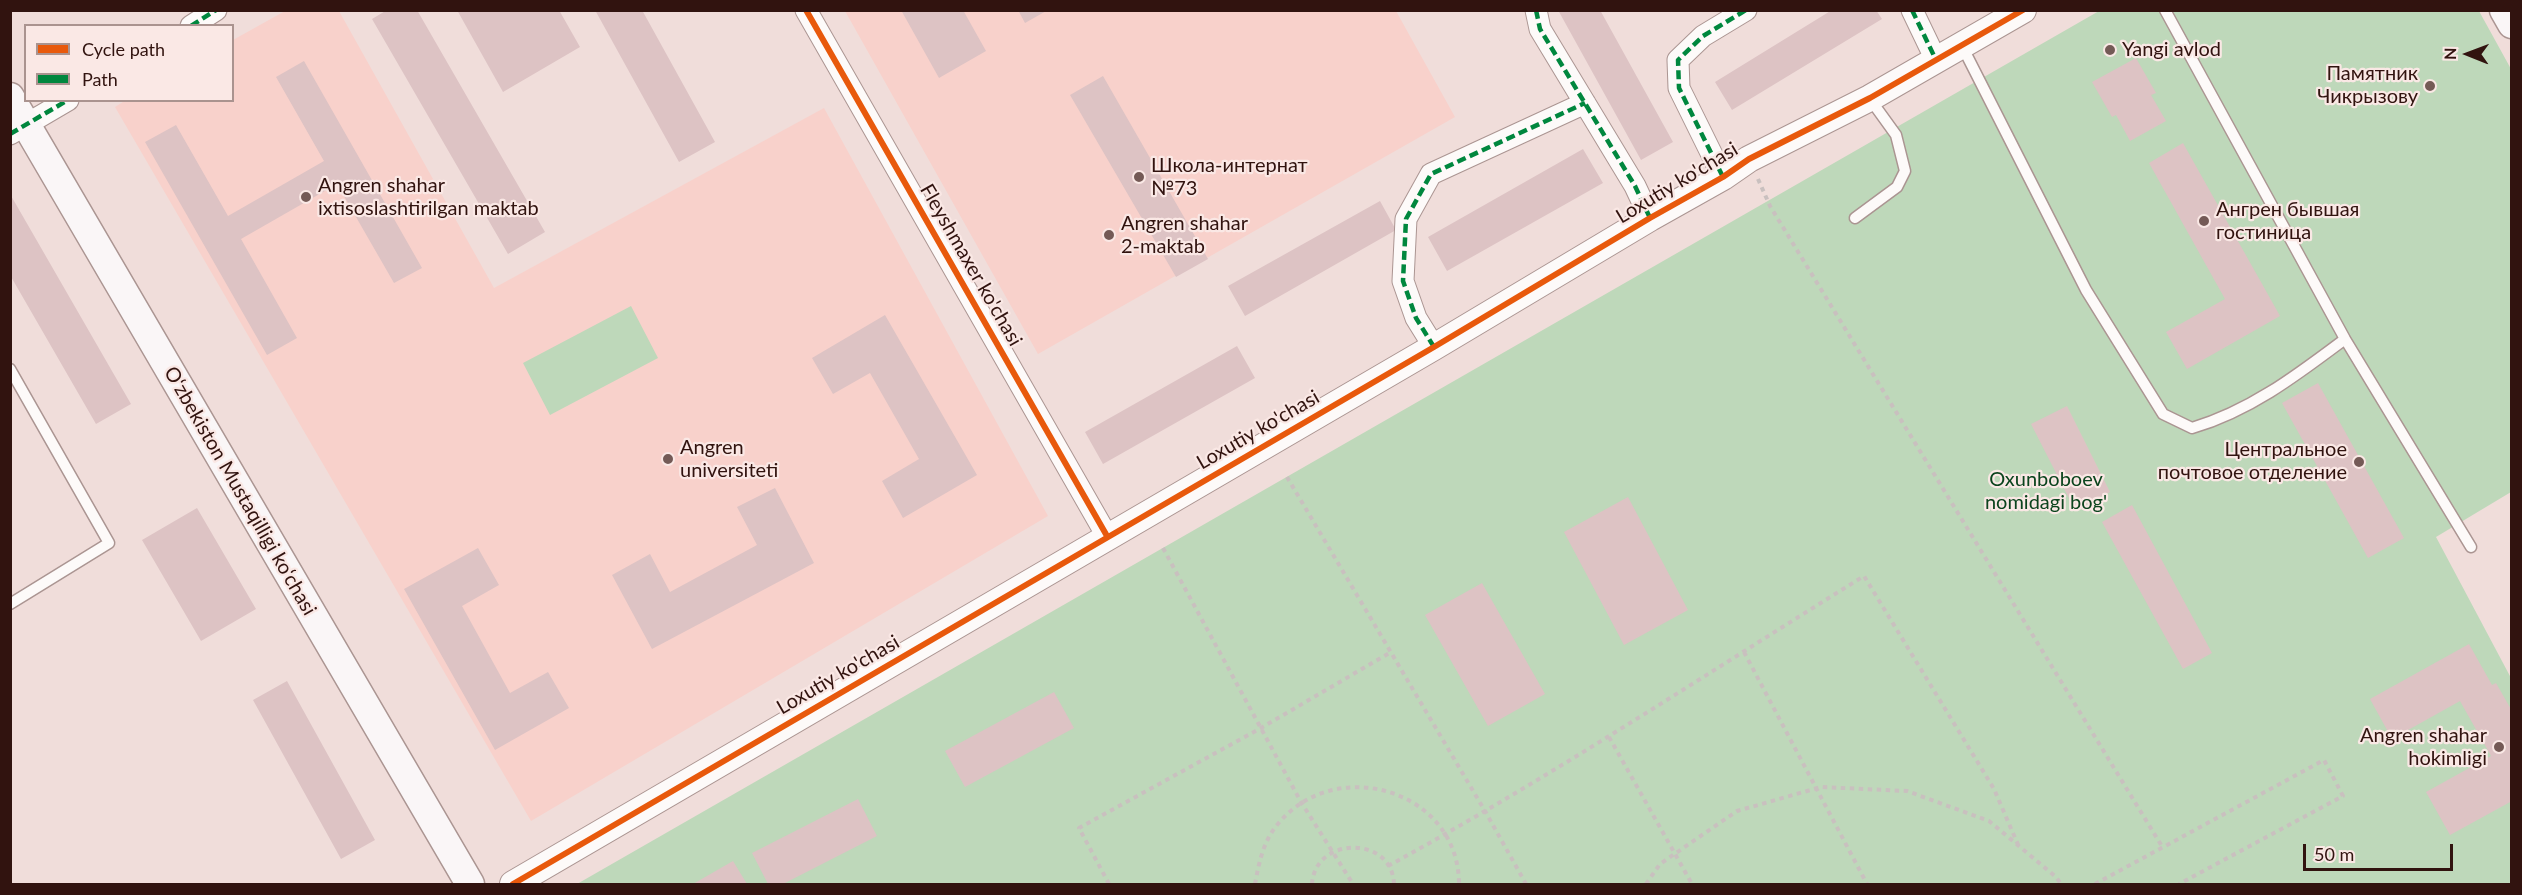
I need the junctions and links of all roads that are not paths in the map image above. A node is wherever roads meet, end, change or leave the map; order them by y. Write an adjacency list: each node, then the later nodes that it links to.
1 (216, 10): 9 (street)
2 (806, 10): 24 (street, Fleyshmaxer ko'chasi)
3 (1536, 10): 16 (street)
4 (1746, 10): 18 (street)
5 (1912, 10): 12 (street)
6 (2023, 10): 11 (street, Loxutiy ko'chasi)
7 (2165, 10): 21 (lane)
8 (2504, 10): 10 (main road)
9 (194, 24)
10 (2511, 24)
11 (1962, 45): 12 (street, Loxutiy ko'chasi); 21 (lane)
12 (1936, 60): 14 (street, Loxutiy ko'chasi)
13 (10, 97): 17 (main road, O‘zbekiston Mustaqilligi ko‘chasi)
14 (1870, 98): 18 (street, Loxutiy ko'chasi); 20 (lane)
15 (65, 102): 17 (street)
16 (1585, 103): 19 (street); 22 (street)
17 (18, 130): 27 (main road, O‘zbekiston Mustaqilligi ko‘chasi)
18 (1723, 177): 19 (street, Loxutiy ko'chasi)
19 (1650, 218): 22 (street, Loxutiy ko'chasi)
20 (1855, 218)
21 (2345, 339): 25 (lane)
22 (1434, 347): 24 (street, Loxutiy ko'chasi)
23 (11, 370): 26 (lane)
24 (1107, 536): 28 (street, Loxutiy ko'chasi)
25 (2471, 547)
26 (10, 604)
27 (470, 885)
28 (513, 885)

